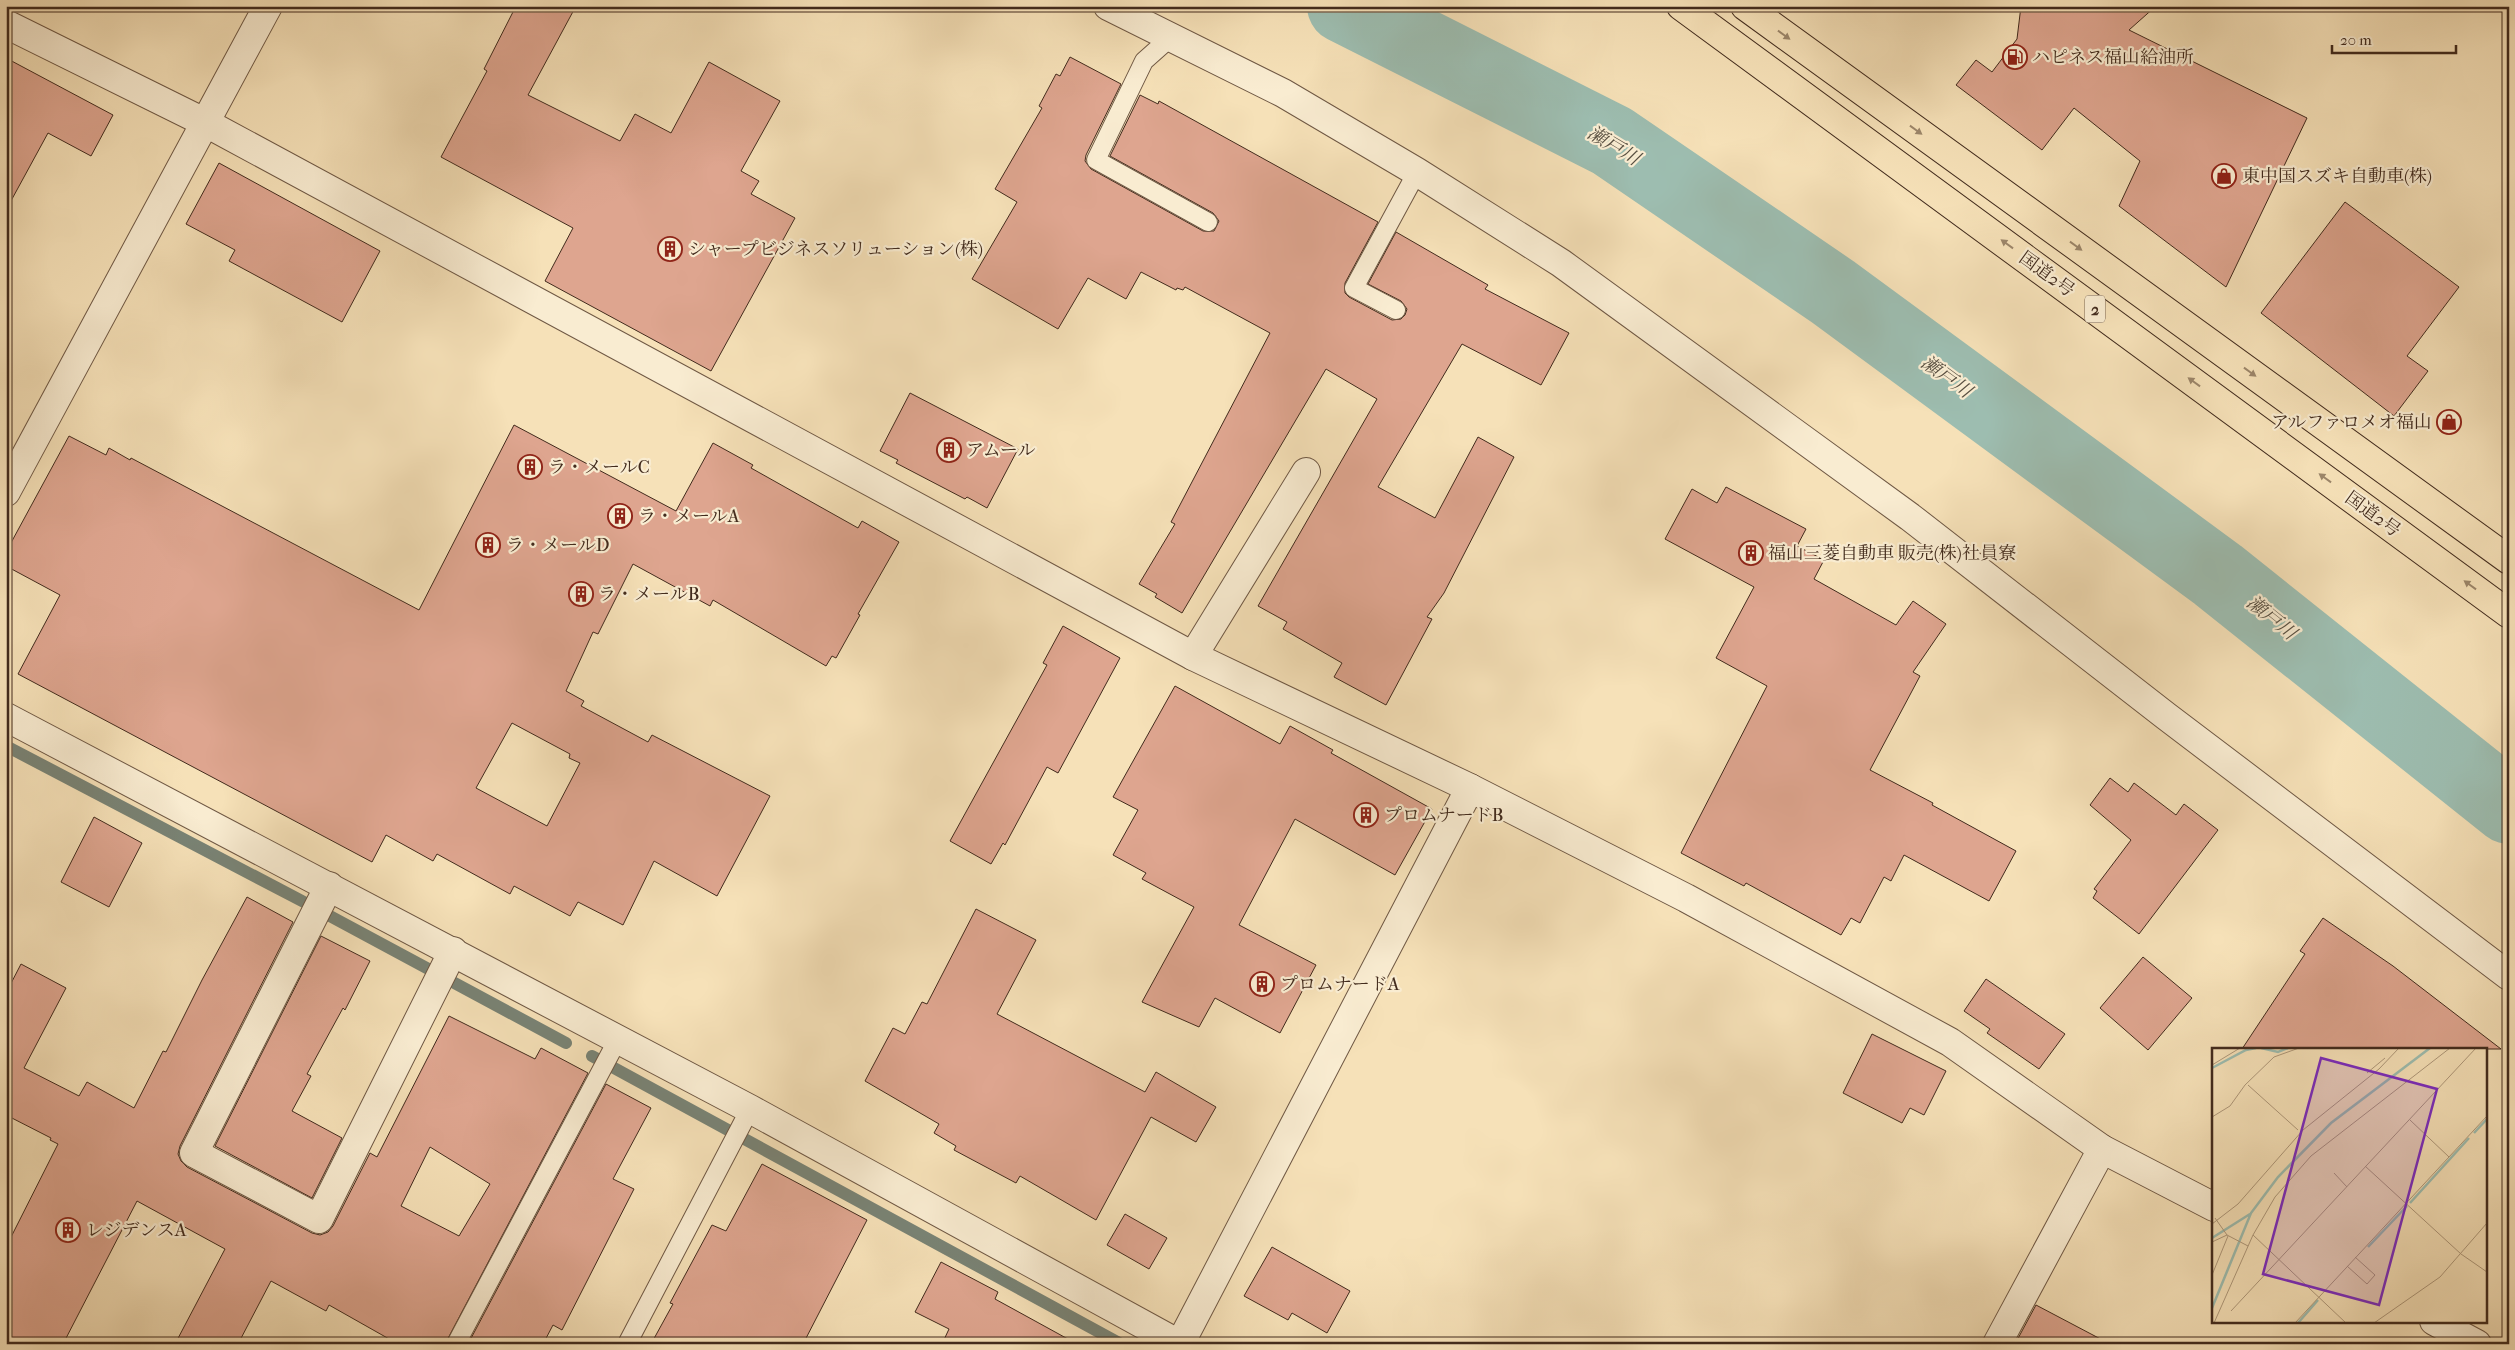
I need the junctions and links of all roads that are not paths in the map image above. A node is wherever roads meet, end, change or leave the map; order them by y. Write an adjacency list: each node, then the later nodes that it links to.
1 (268, 6): 7 (street)
2 (1108, 6): 6 (street)
3 (1681, 6): 14 (highway, 国道2号 / 2, one-way to 3)
4 (1745, 6): 13 (highway, 2, one-way to 13)
5 (6, 24): 7 (street)
6 (1171, 37): 8 (street); 9 (lane)
7 (206, 123): 12 (street); 15 (street)
8 (1417, 172): 10 (lane); 20 (street)
9 (1208, 222)
10 (1396, 310)
11 (1306, 472): 15 (street)
12 (6, 492)
13 (2509, 560)
14 (2509, 614)
15 (1193, 656): 17 (street)
16 (6, 717): 18 (street)
17 (1470, 788): 23 (street); 28 (street)
18 (322, 901): 19 (street); 19 (street)
19 (444, 969): 21 (street)
20 (2509, 976)
21 (609, 1056): 22 (street); 26 (lane)
22 (747, 1115): 27 (lane); 28 (street)
23 (2102, 1149): 24 (street); 29 (street)
24 (2212, 1206)
25 (2436, 1322): 30 (street)
26 (456, 1344)
27 (627, 1344)
28 (1179, 1344)
29 (1997, 1344)
30 (2477, 1344)

